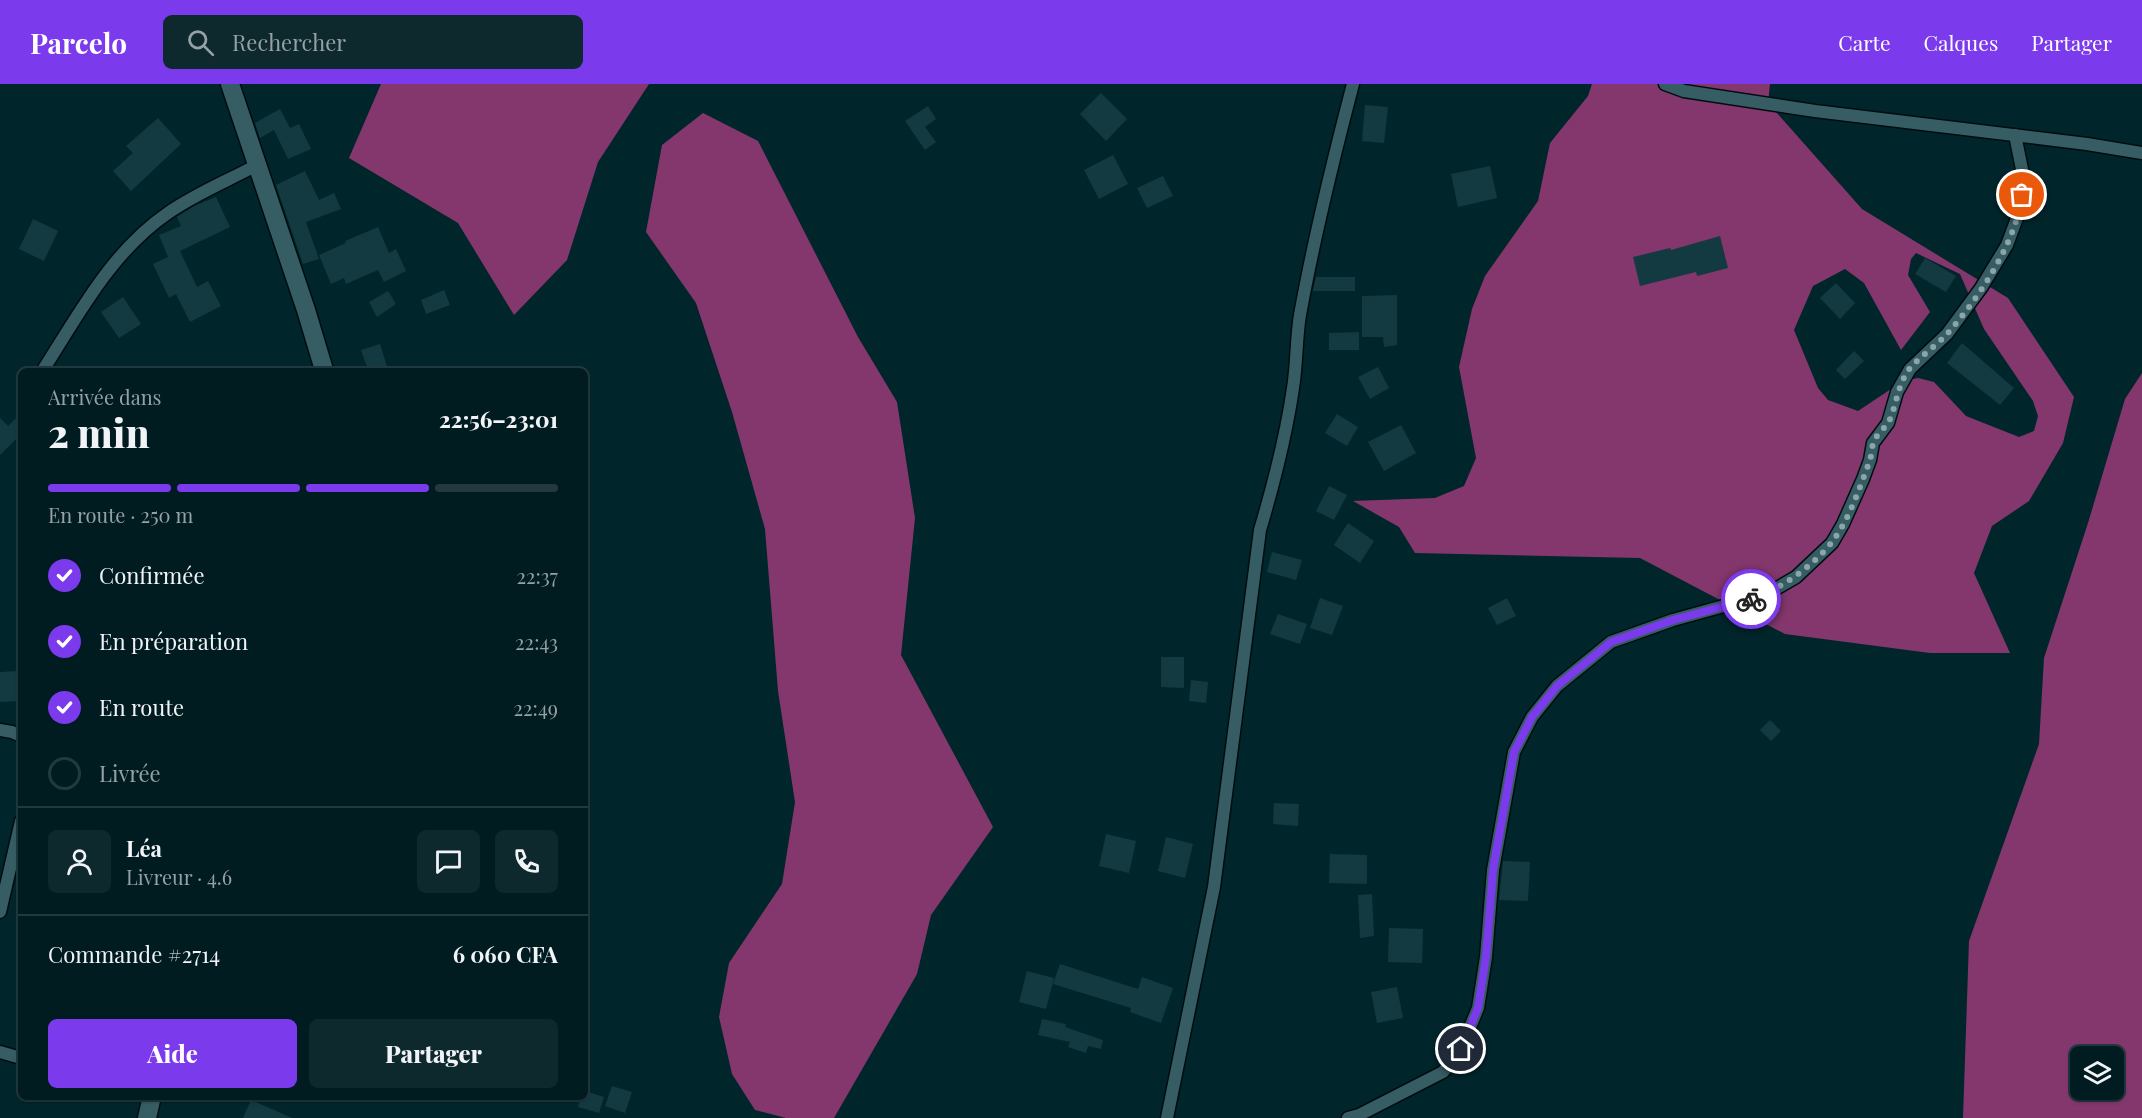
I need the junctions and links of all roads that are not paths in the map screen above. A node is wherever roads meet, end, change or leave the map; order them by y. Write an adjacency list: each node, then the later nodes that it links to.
1 (230, 84): 6 (street)
2 (1353, 84): 15 (street)
3 (1665, 84): 4 (street)
4 (2015, 135): 5 (street); 16 (street)
5 (2142, 153)
6 (256, 165): 7 (street); 8 (street)
7 (45, 368)
8 (323, 368)
9 (0, 730): 10 (street)
10 (18, 735)
11 (18, 834): 12 (street)
12 (0, 912)
13 (0, 1052): 14 (street)
14 (18, 1057)
15 (1167, 1118)
16 (1348, 1118)

